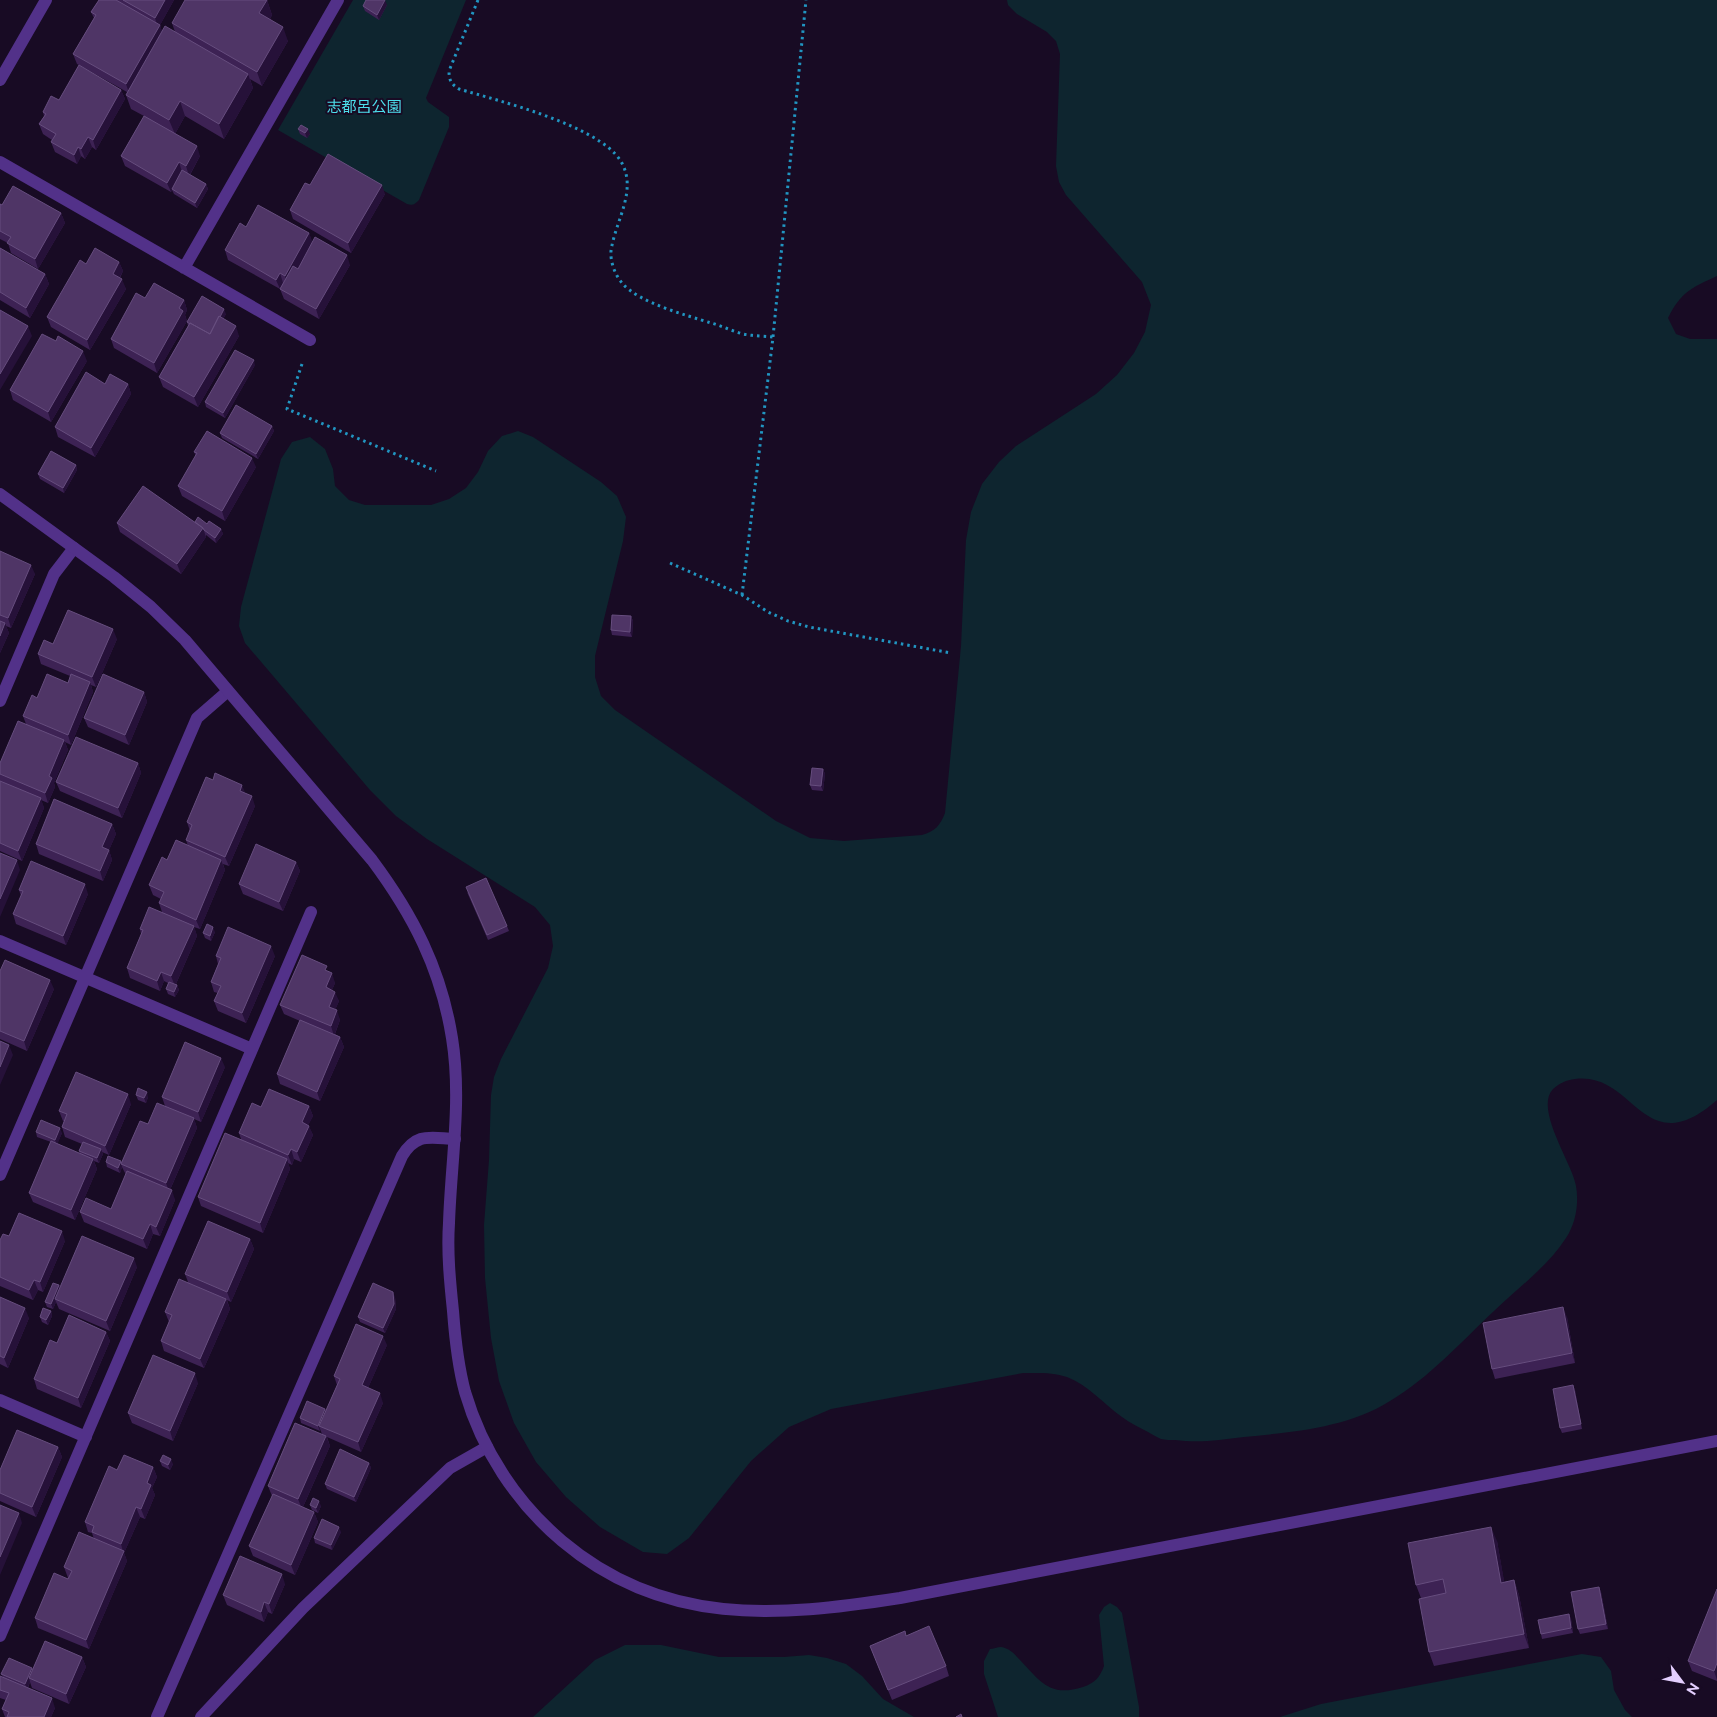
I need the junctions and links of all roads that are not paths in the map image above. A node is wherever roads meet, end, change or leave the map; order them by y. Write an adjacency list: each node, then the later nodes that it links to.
1 (46, 0): 3 (street)
2 (338, 0): 5 (street)
3 (0, 80)
4 (0, 162): 5 (street)
5 (184, 268): 6 (street)
6 (310, 340)
7 (0, 494): 8 (street)
8 (74, 548): 9 (street); 10 (street)
9 (228, 691): 13 (street); 15 (street)
10 (0, 701)
11 (311, 912): 14 (street)
12 (0, 941): 13 (street)
13 (85, 978): 14 (street); 16 (street)
14 (252, 1049): 18 (street)
15 (455, 1140): 20 (street); 22 (street)
16 (0, 1175)
17 (0, 1400): 18 (street)
18 (86, 1437): 21 (street)
19 (1717, 1441): 20 (street)
20 (487, 1447): 23 (street)
21 (0, 1636)
22 (157, 1717)
23 (202, 1717)

